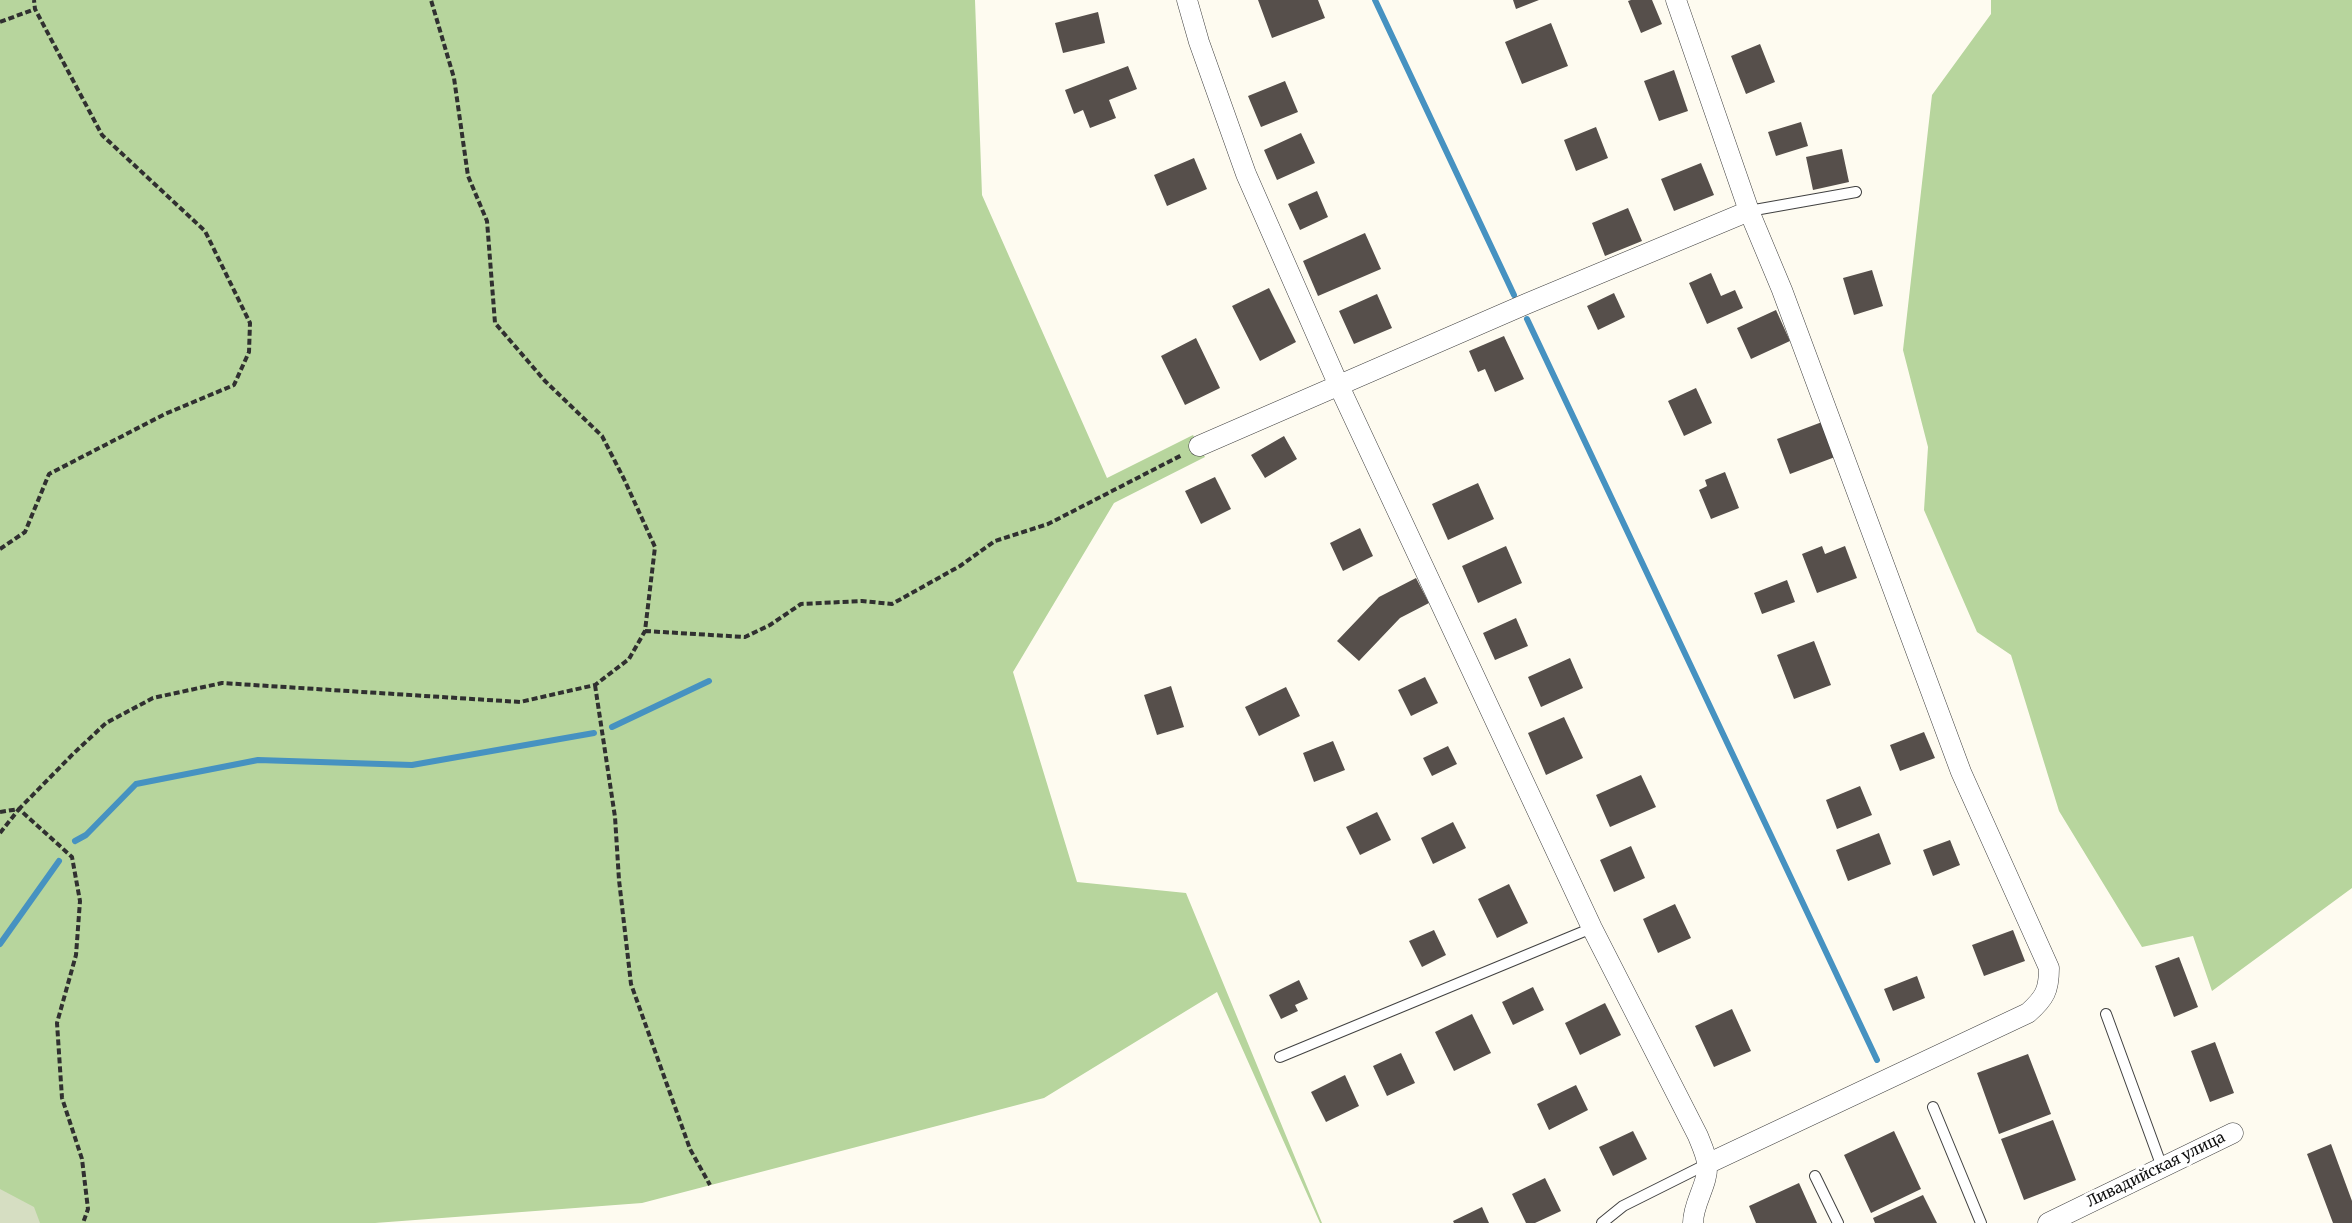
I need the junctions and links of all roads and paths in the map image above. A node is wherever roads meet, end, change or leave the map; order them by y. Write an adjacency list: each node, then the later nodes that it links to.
1 (34, 0): 5 (path)
2 (431, 0): 12 (path)
3 (1187, 0): 9 (street)
4 (1676, 0): 8 (street)
5 (35, 9): 6 (path); 11 (path)
6 (0, 22)
7 (1856, 192): 8 (lane)
8 (1749, 212): 9 (street); 22 (street)
9 (1340, 386): 10 (street); 17 (street)
10 (1199, 446): 12 (path)
11 (0, 549)
12 (645, 632): 13 (path)
13 (595, 685): 14 (path); 25 (path)
14 (20, 809): 15 (path); 16 (path); 26 (path)
15 (0, 812)
16 (0, 833)
17 (1592, 928): 19 (lane); 22 (street)
18 (2106, 1014): 23 (lane)
19 (1280, 1057)
20 (1933, 1107): 30 (lane)
21 (2233, 1133): 23 (street, Ливадийская улица)
22 (1707, 1164): 27 (lane); 28 (street)
23 (2162, 1167): 31 (street, Ливадийская улица)
24 (1815, 1176): 29 (lane)
25 (710, 1185)
26 (83, 1223)
27 (1602, 1223)
28 (1693, 1223)
29 (1838, 1223)
30 (1981, 1223)
31 (2048, 1223)

